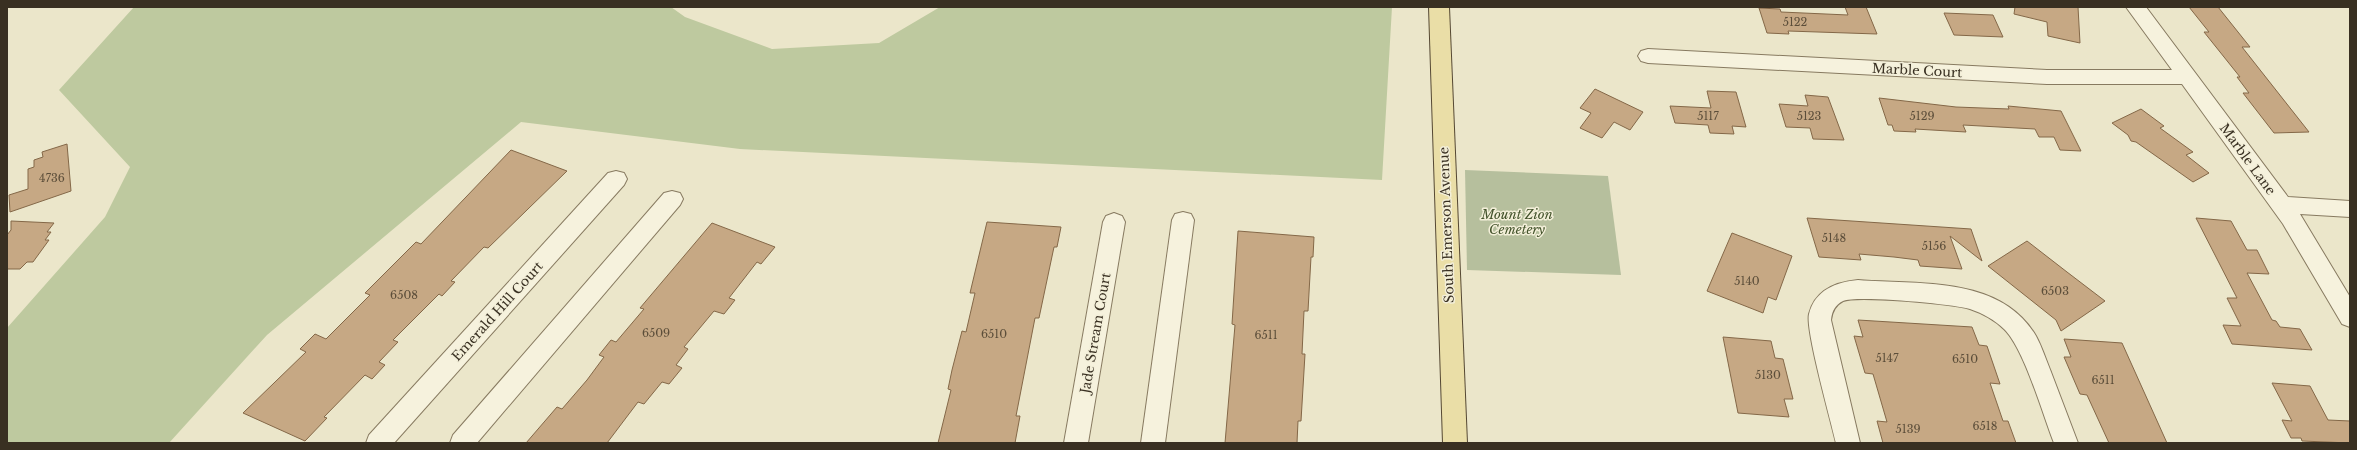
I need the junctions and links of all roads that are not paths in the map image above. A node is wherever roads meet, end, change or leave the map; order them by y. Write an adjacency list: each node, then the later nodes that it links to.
1 (1439, 7): 16 (main road, South Emerson Avenue)
2 (2136, 7): 4 (street, Marble Lane)
3 (1648, 56): 4 (street, Marble Court)
4 (2187, 77): 7 (street, Marble Lane)
5 (616, 179): 12 (street, Emerald Hill Court)
6 (672, 199): 13 (street)
7 (2282, 205): 8 (street); 11 (street, Marble Lane)
8 (2350, 209)
9 (1183, 220): 15 (street)
10 (1114, 222): 14 (street, Jade Stream Court)
11 (2350, 317)
12 (378, 443)
13 (462, 443)
14 (1076, 443)
15 (1153, 443)
16 (1455, 443)
17 (1848, 443): 18 (street)
18 (2066, 443)

